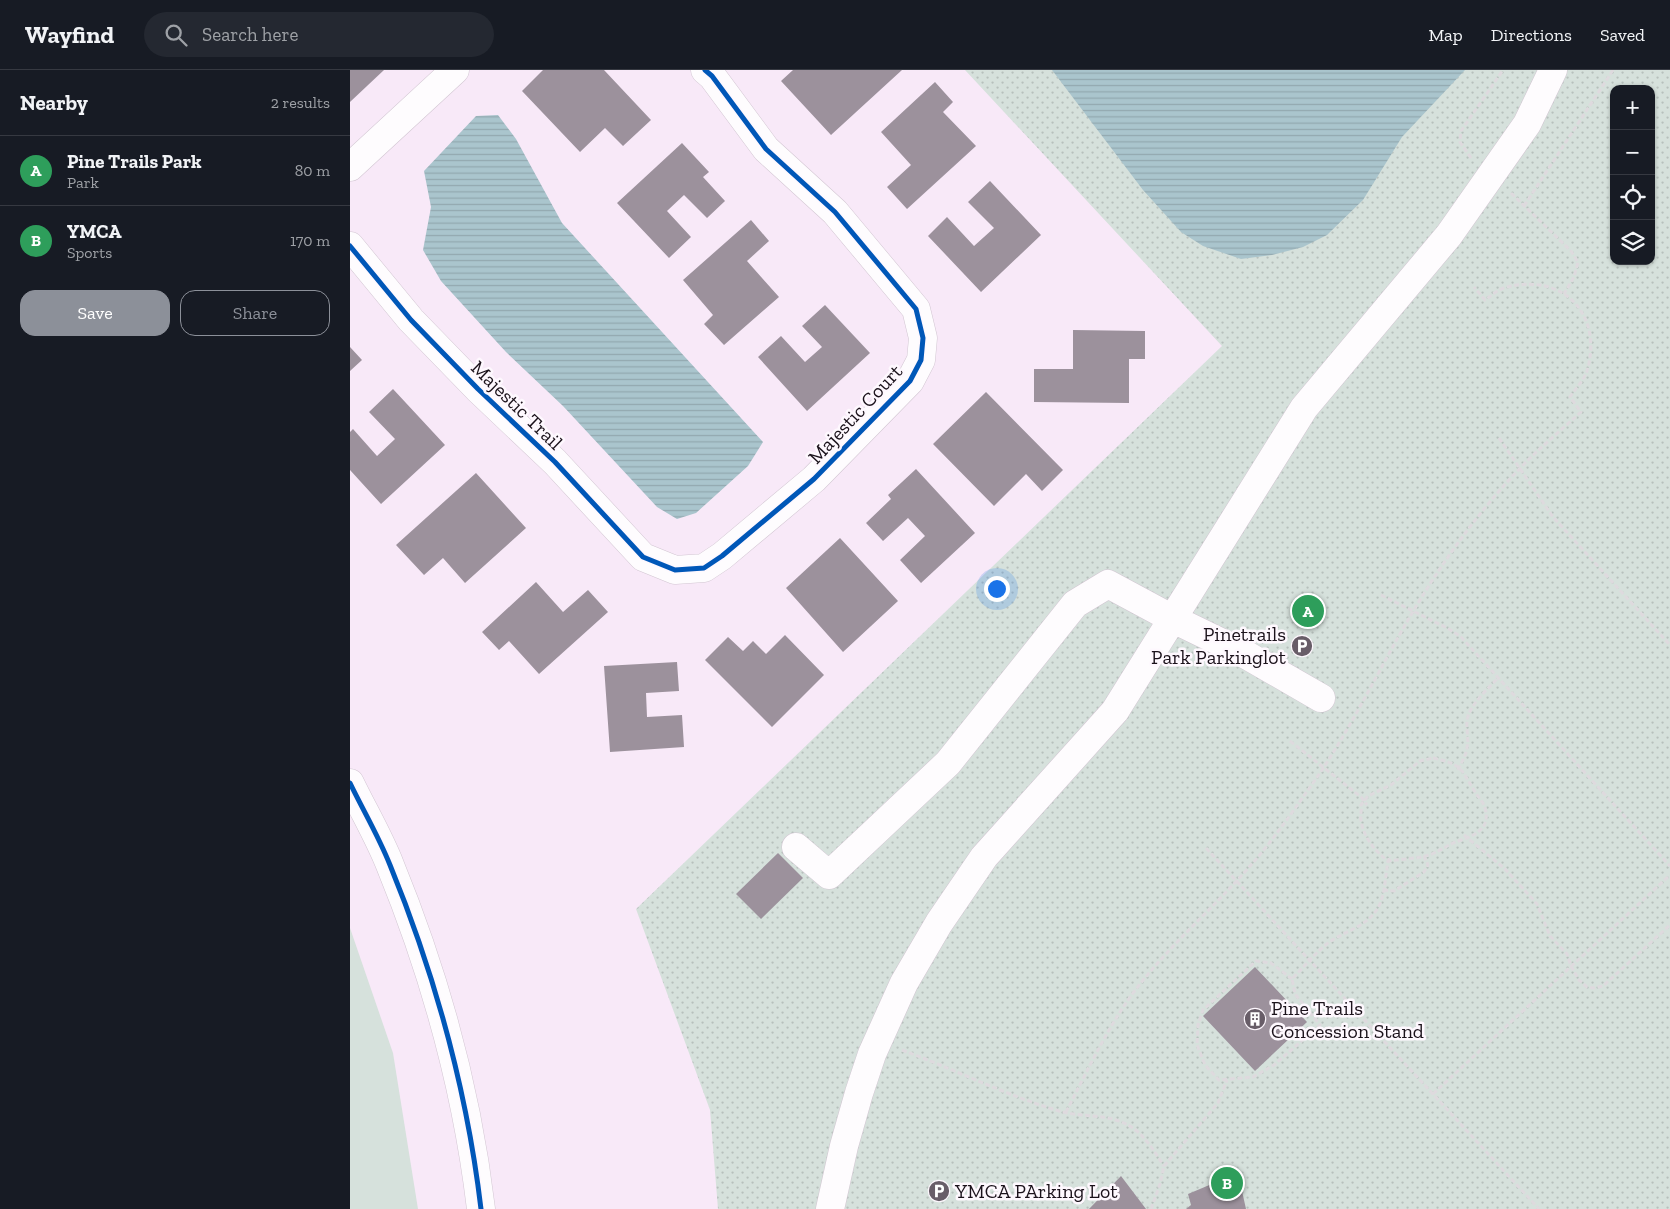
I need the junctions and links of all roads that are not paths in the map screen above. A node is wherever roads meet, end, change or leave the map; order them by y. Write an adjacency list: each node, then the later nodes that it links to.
1 (455, 70): 4 (street)
2 (704, 70): 6 (street, Majestic Court)
3 (1553, 70): 7 (street)
4 (350, 167)
5 (350, 246): 6 (street, Majestic Trail)
6 (675, 570)
7 (1173, 619): 8 (street); 10 (street); 12 (street)
8 (1321, 698)
9 (350, 783): 11 (street)
10 (796, 847)
11 (481, 1209)
12 (830, 1209)

